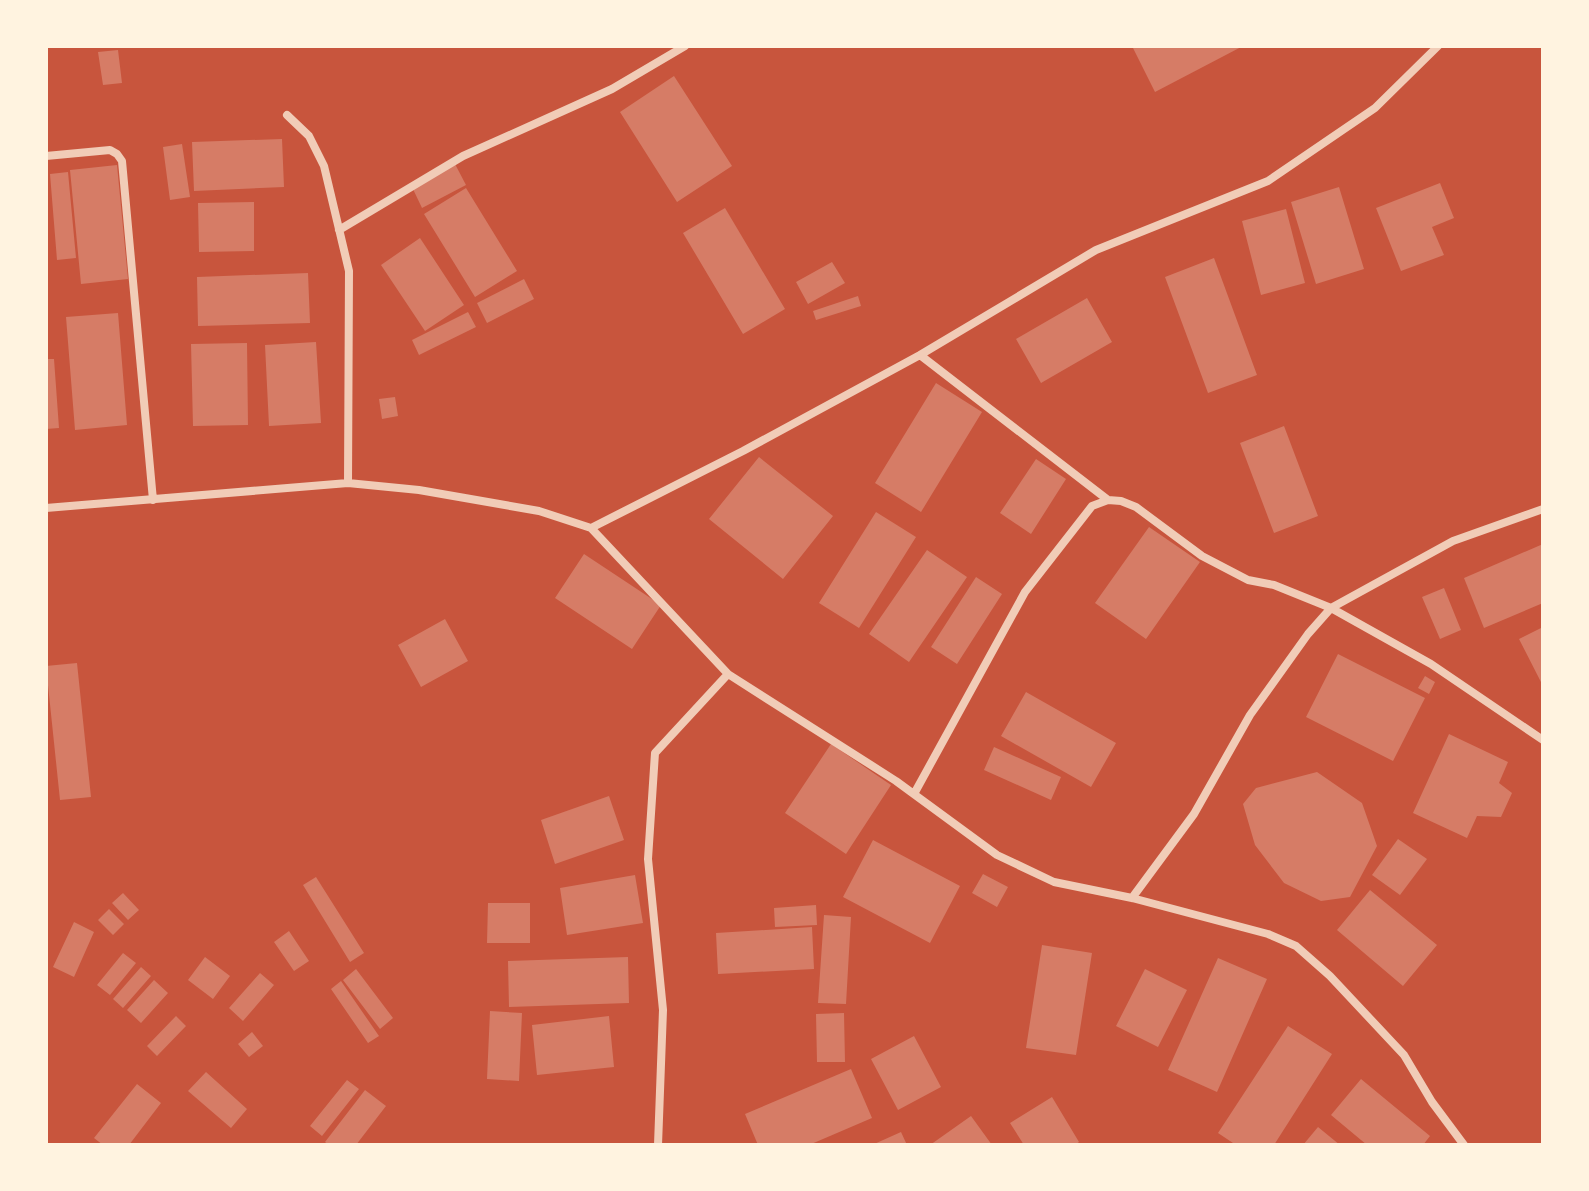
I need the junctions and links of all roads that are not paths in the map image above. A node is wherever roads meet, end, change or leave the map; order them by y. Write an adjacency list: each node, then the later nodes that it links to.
1 (685, 46): 5 (street)
2 (1438, 46): 6 (street)
3 (287, 115): 5 (street)
4 (46, 156): 8 (street)
5 (339, 230): 7 (street)
6 (920, 355): 9 (street); 12 (street)
7 (348, 483): 8 (street); 12 (street)
8 (153, 500): 10 (street)
9 (1108, 500): 13 (street); 16 (street)
10 (46, 508)
11 (1543, 509): 13 (street)
12 (591, 528): 14 (street)
13 (1331, 608): 15 (street); 17 (street)
14 (728, 674): 16 (street); 18 (street)
15 (1543, 740)
16 (914, 794): 17 (street)
17 (1132, 898): 19 (street)
18 (658, 1145)
19 (1464, 1145)

